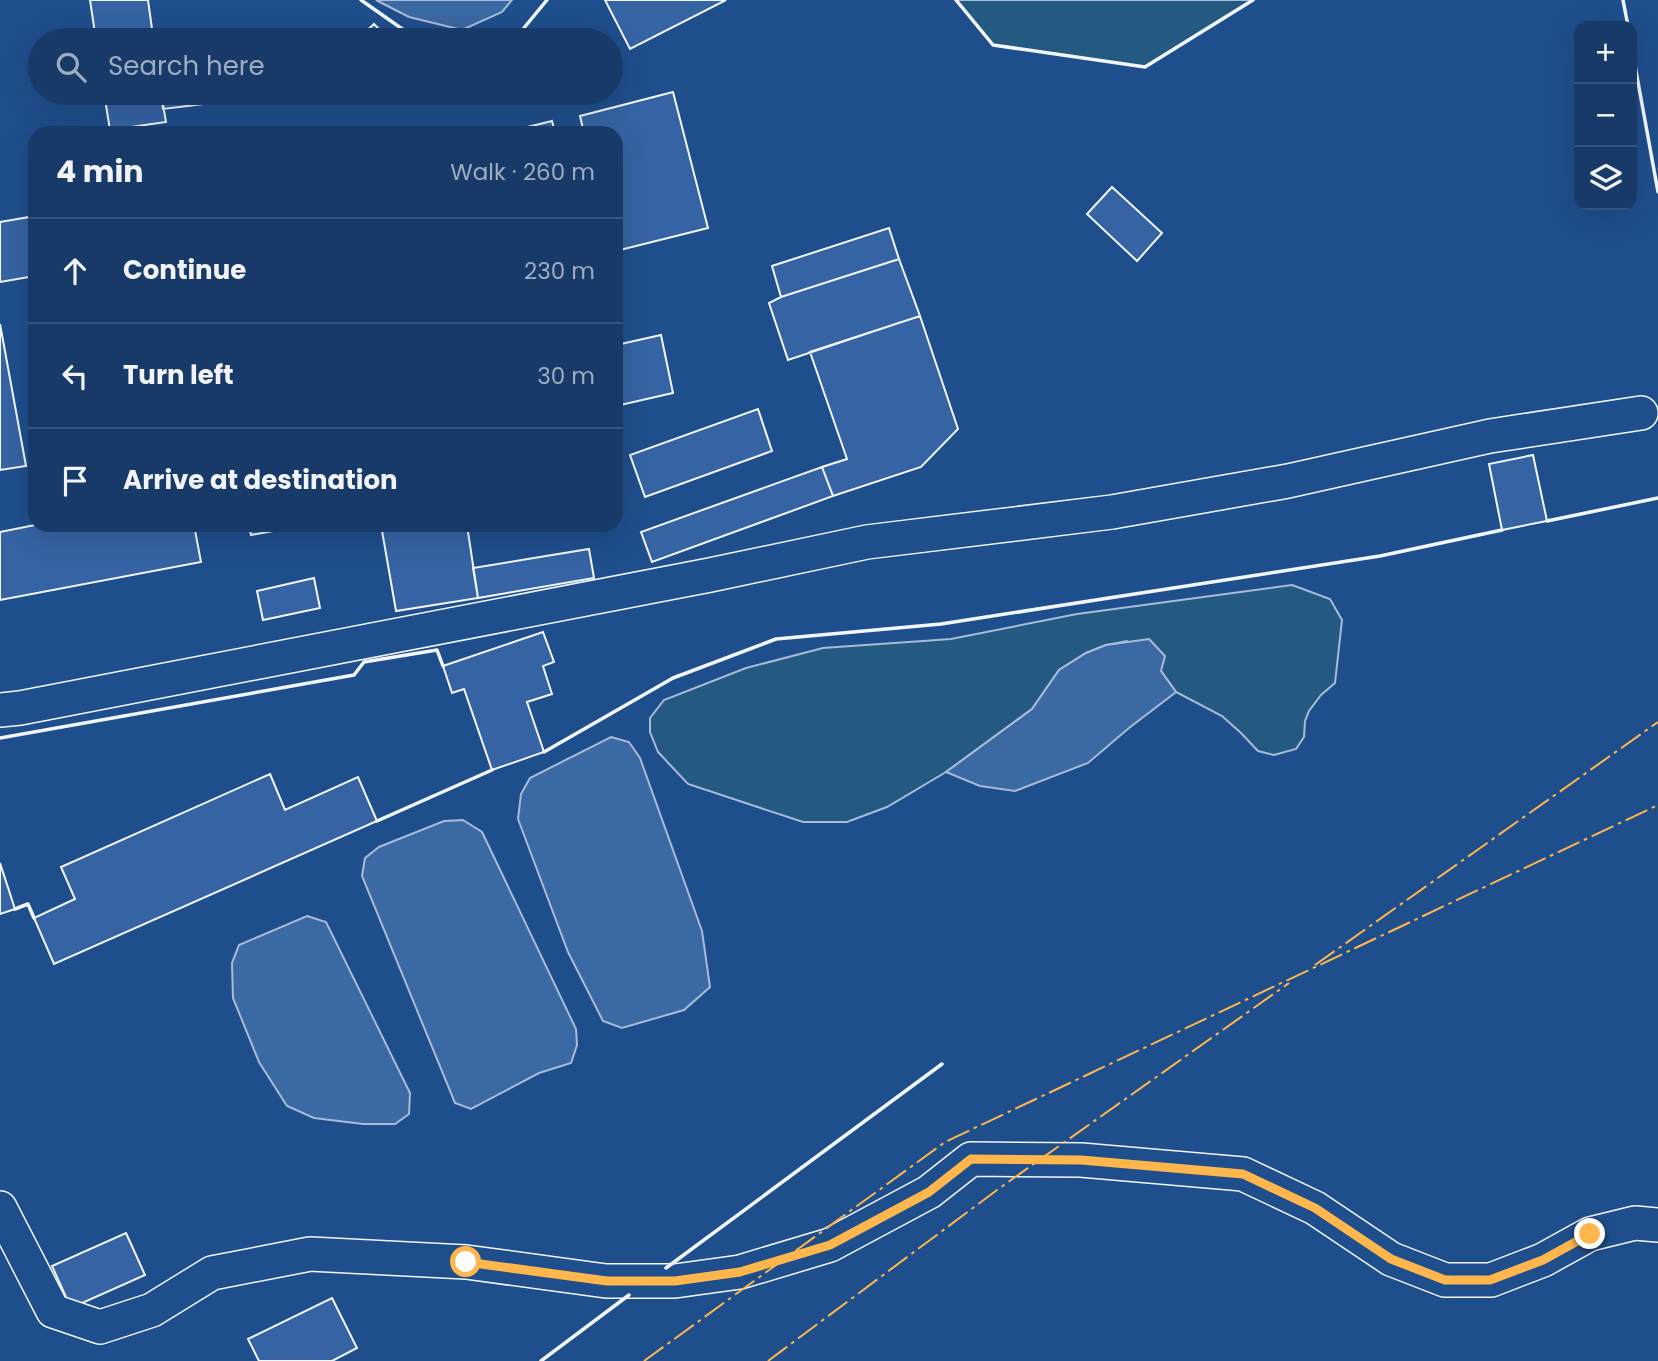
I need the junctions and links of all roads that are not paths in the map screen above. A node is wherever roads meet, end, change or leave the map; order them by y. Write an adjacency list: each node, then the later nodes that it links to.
1 (1641, 413): 2 (lane)
2 (0, 710)
3 (0, 1208): 4 (lane)
4 (1658, 1224)

